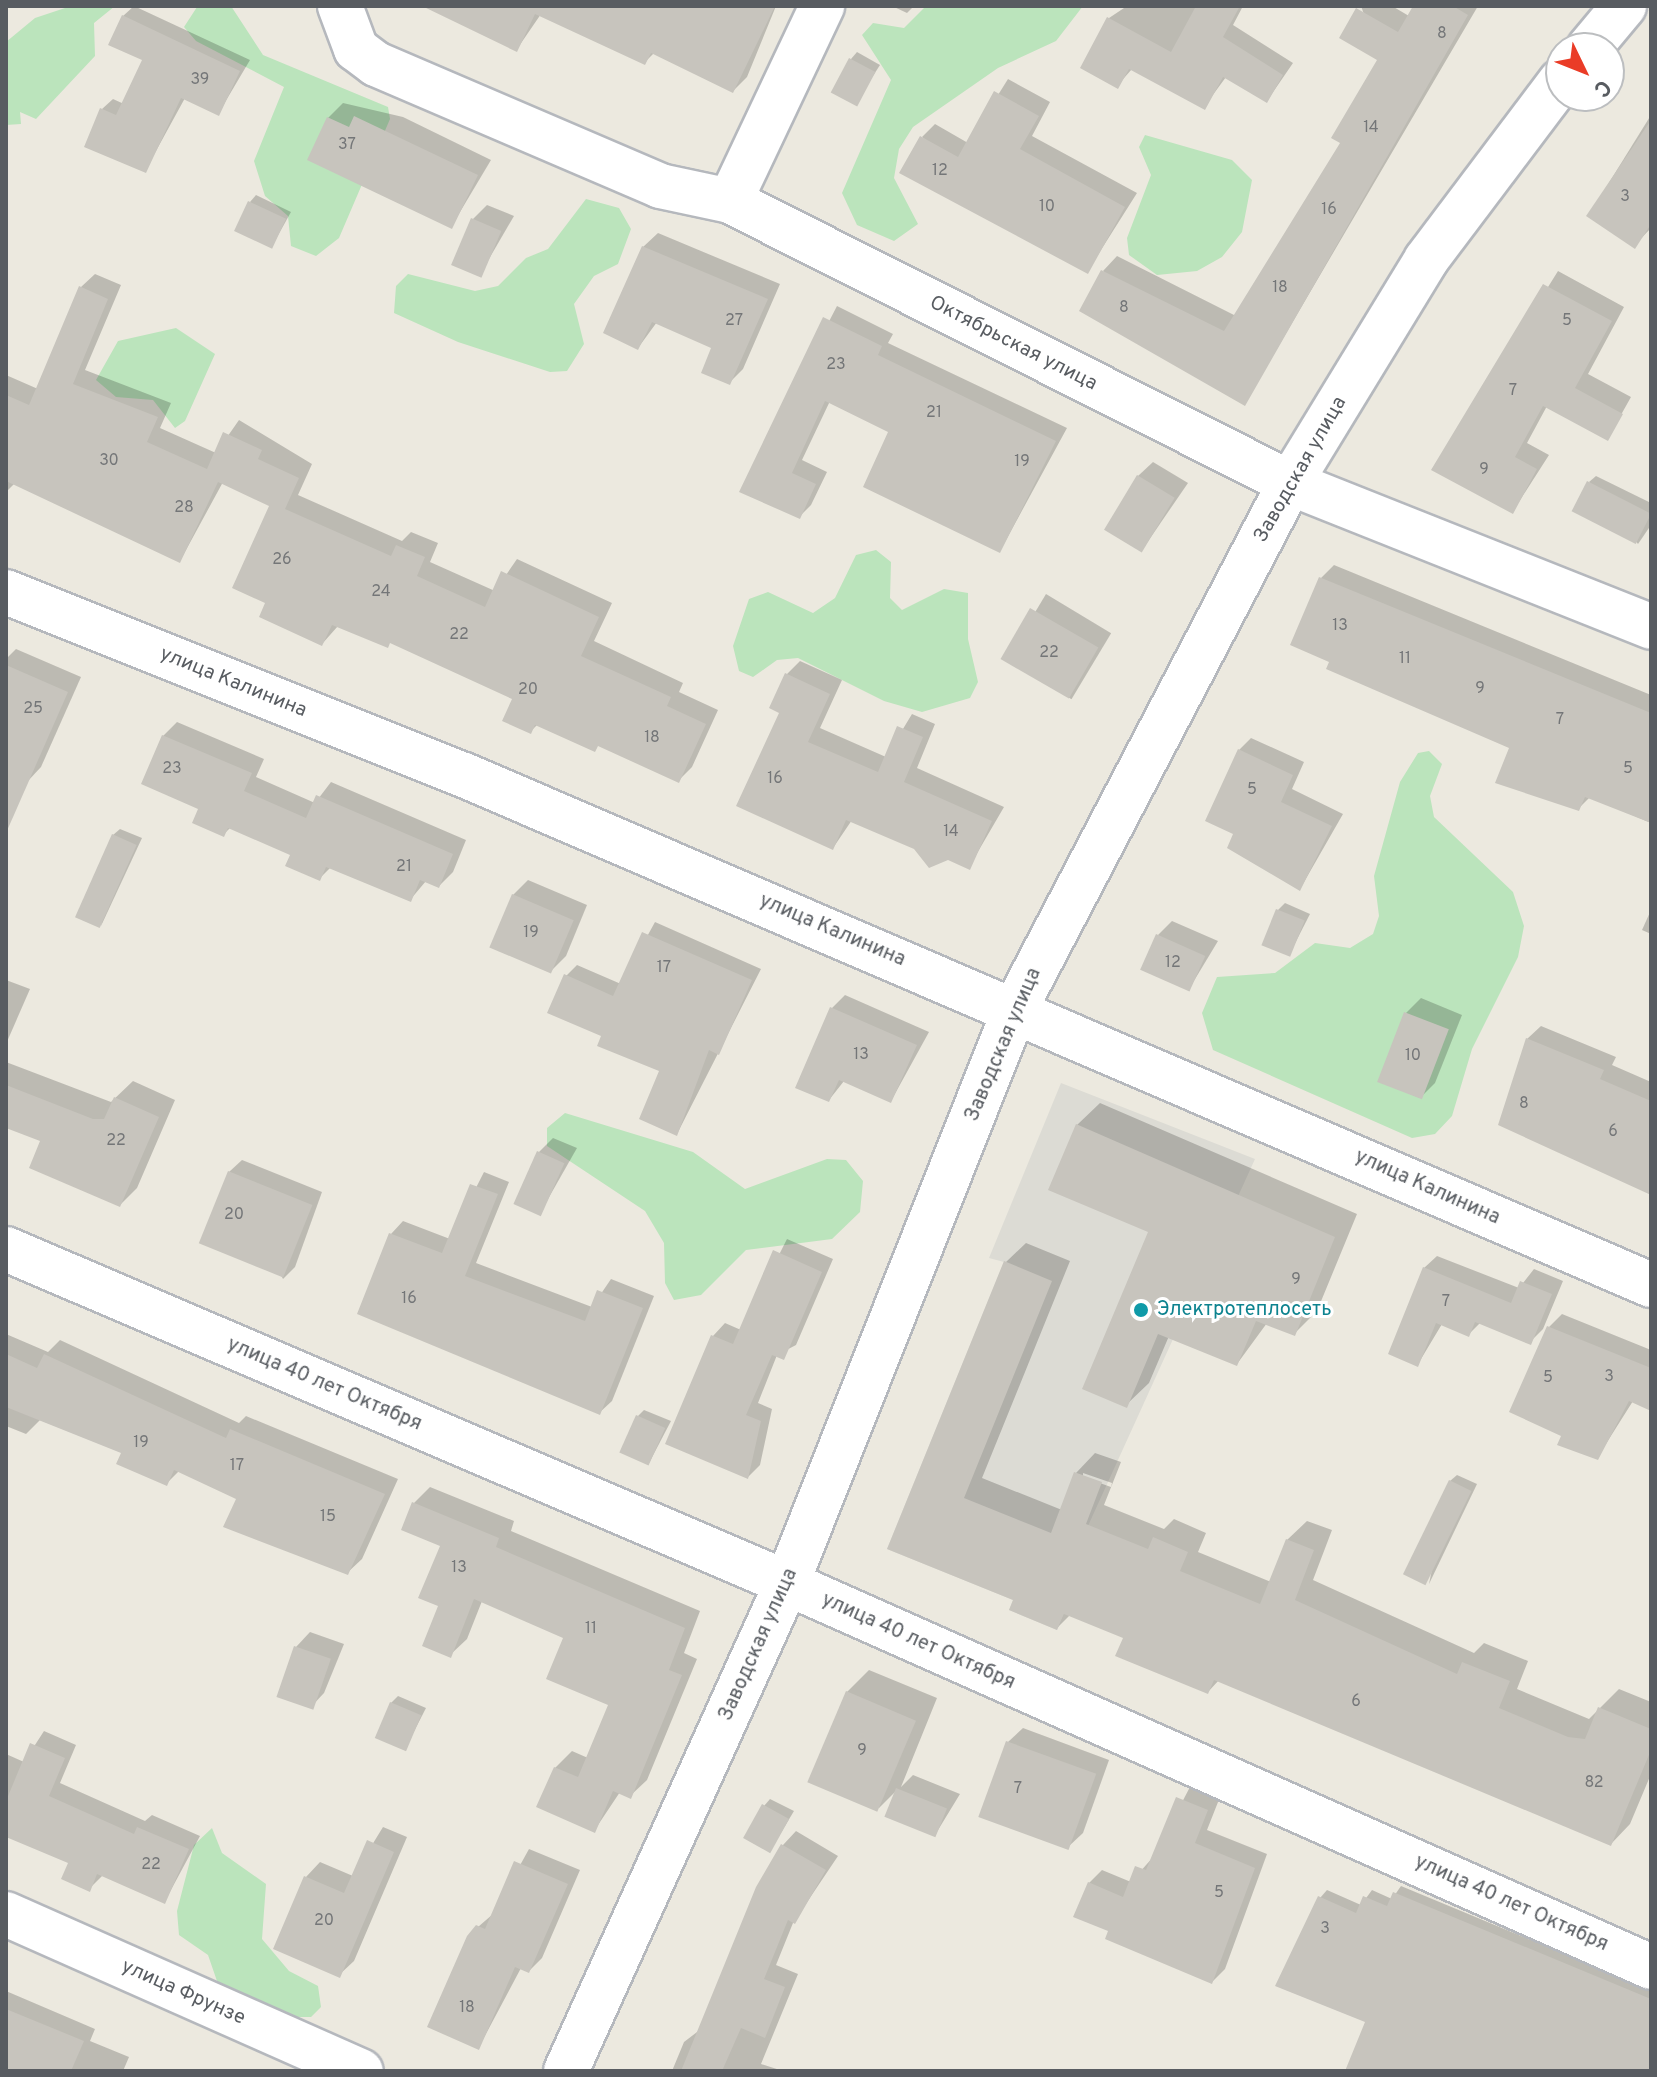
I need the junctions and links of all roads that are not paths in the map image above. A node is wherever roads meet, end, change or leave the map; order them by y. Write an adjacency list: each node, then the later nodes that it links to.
1 (340, 6): 6 (street, Октябрьская улица)
2 (822, 6): 6 (street)
3 (1624, 6): 4 (street)
4 (1602, 32)
5 (1545, 102): 7 (street, Заводская улица)
6 (730, 201): 7 (street, Октябрьская улица)
7 (1290, 483): 9 (street, Октябрьская улица); 10 (street, Заводская улица)
8 (6, 592): 10 (street, улица Калинина)
9 (1651, 627)
10 (1015, 1009): 12 (street, улица Калинина); 13 (street, Заводская улица)
11 (6, 1249): 13 (street, улица 40 лет Октября)
12 (1651, 1285)
13 (787, 1583): 15 (street, улица 40 лет Октября); 17 (street, Заводская улица)
14 (6, 1914): 16 (street, улица Фрунзе)
15 (1651, 1967)
16 (361, 2071)
17 (566, 2071)

